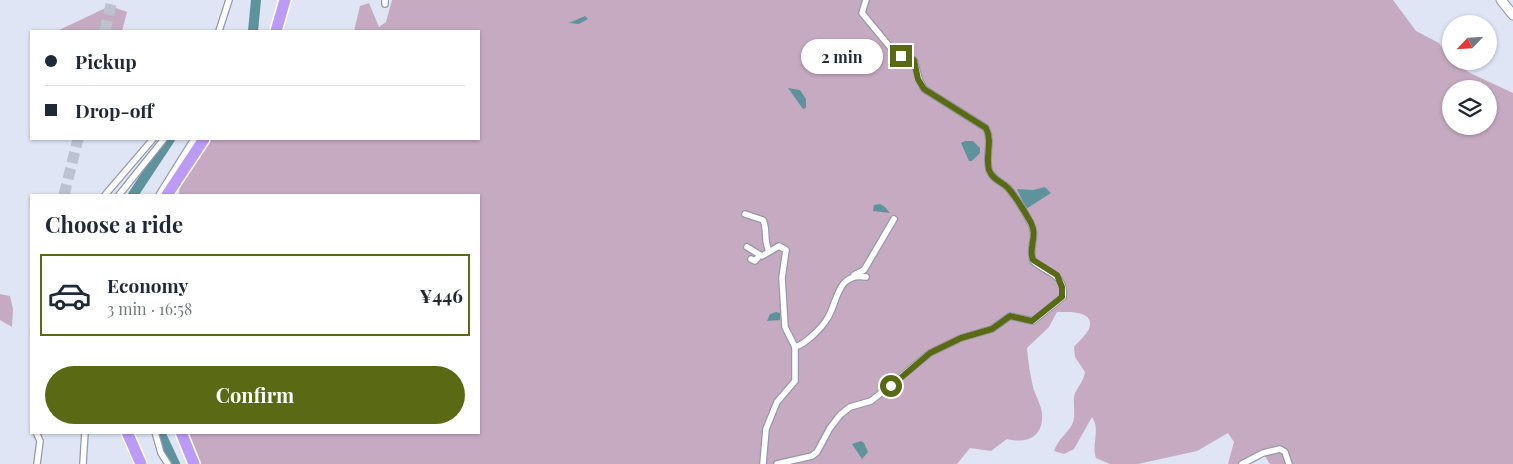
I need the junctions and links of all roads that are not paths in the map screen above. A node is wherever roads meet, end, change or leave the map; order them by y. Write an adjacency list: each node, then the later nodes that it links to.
1 (229, 0): 6 (street)
2 (285, 0): 7 (highway)
3 (866, 0): 32 (street)
4 (1501, 0): 5 (street)
5 (1513, 15)
6 (219, 30)
7 (276, 30)
8 (152, 140): 12 (street)
9 (163, 140): 13 (street)
10 (193, 140): 14 (street)
11 (203, 140): 15 (highway)
12 (106, 194)
13 (120, 194)
14 (160, 194)
15 (168, 194)
16 (744, 214): 20 (street)
17 (894, 219): 24 (street)
18 (764, 244): 20 (street)
19 (747, 247): 21 (street)
20 (768, 251): 21 (street); 25 (street)
21 (760, 255): 22 (street)
22 (751, 258)
23 (866, 277): 24 (street)
24 (848, 280): 25 (street)
25 (795, 347): 34 (street)
26 (37, 434): 35 (street)
27 (85, 434): 36 (street)
28 (128, 434): 37 (highway)
29 (155, 434): 38 (street)
30 (181, 434): 39 (highway)
31 (808, 448): 32 (street)
32 (808, 456): 40 (street)
33 (756, 458): 34 (street)
34 (763, 461)
35 (37, 464)
36 (83, 464)
37 (141, 464)
38 (168, 464)
39 (194, 464)
40 (777, 464)
41 (1242, 464): 42 (street)
42 (1289, 464)

